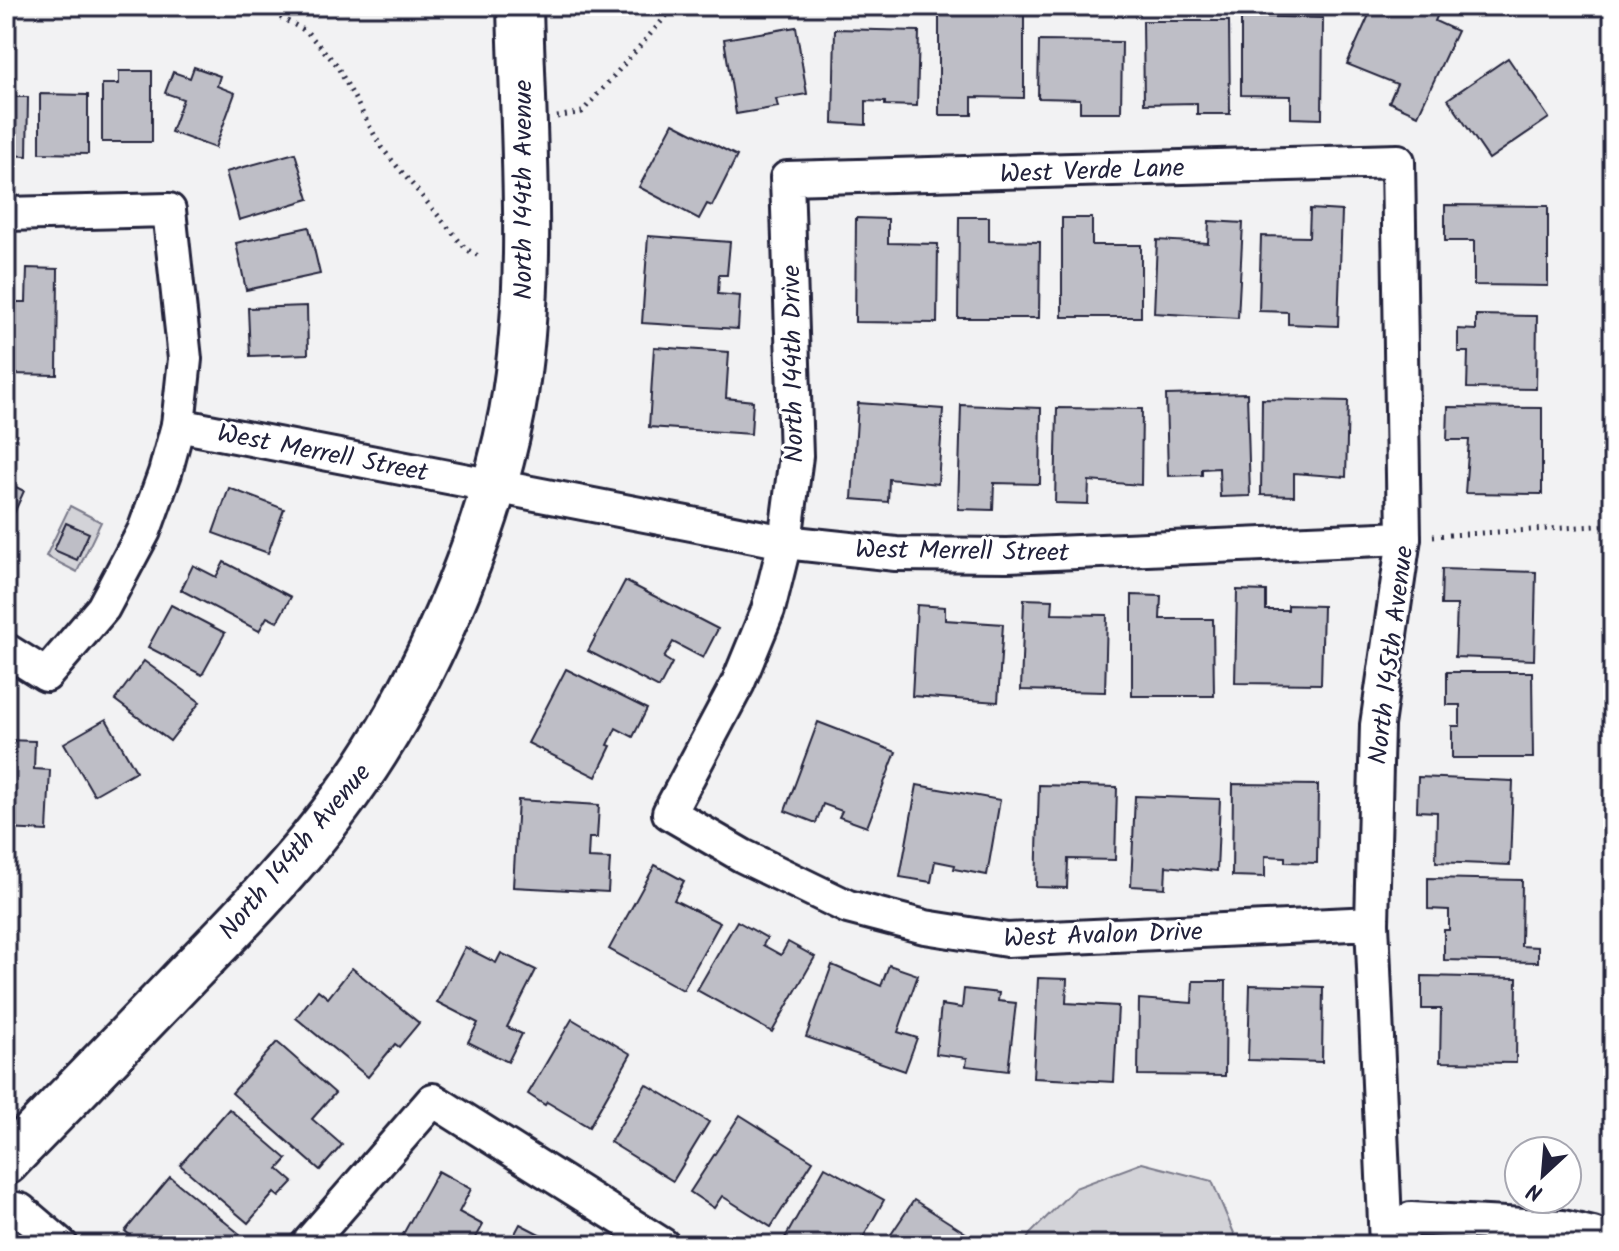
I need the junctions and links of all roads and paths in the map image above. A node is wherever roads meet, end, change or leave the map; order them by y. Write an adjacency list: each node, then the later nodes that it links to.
1 (259, 6): 8 (path)
2 (520, 6): 4 (main road, North 144th Avenue)
3 (675, 6): 4 (path)
4 (523, 119): 10 (main road, North 144th Avenue)
5 (1398, 161): 6 (street, West Verde Lane); 12 (street, North 145th Avenue)
6 (787, 178): 13 (street, North 144th Drive)
7 (6, 214): 9 (street)
8 (480, 257)
9 (178, 425): 10 (street, West Merrell Street); 14 (street)
10 (494, 485): 13 (street, West Merrell Street); 17 (main road, North 144th Avenue)
11 (1613, 525): 12 (path)
12 (1404, 538): 13 (street, West Merrell Street); 16 (street, North 145th Avenue)
13 (785, 542): 15 (street, North 144th Drive)
14 (6, 650)
15 (669, 813): 16 (street, West Avalon Drive)
16 (1372, 923): 22 (street, North 145th Avenue)
17 (6, 1162)
18 (6, 1207): 19 (street)
19 (61, 1245)
20 (307, 1245): 21 (street)
21 (663, 1245)
22 (1388, 1245): 23 (street)
23 (1608, 1245)

